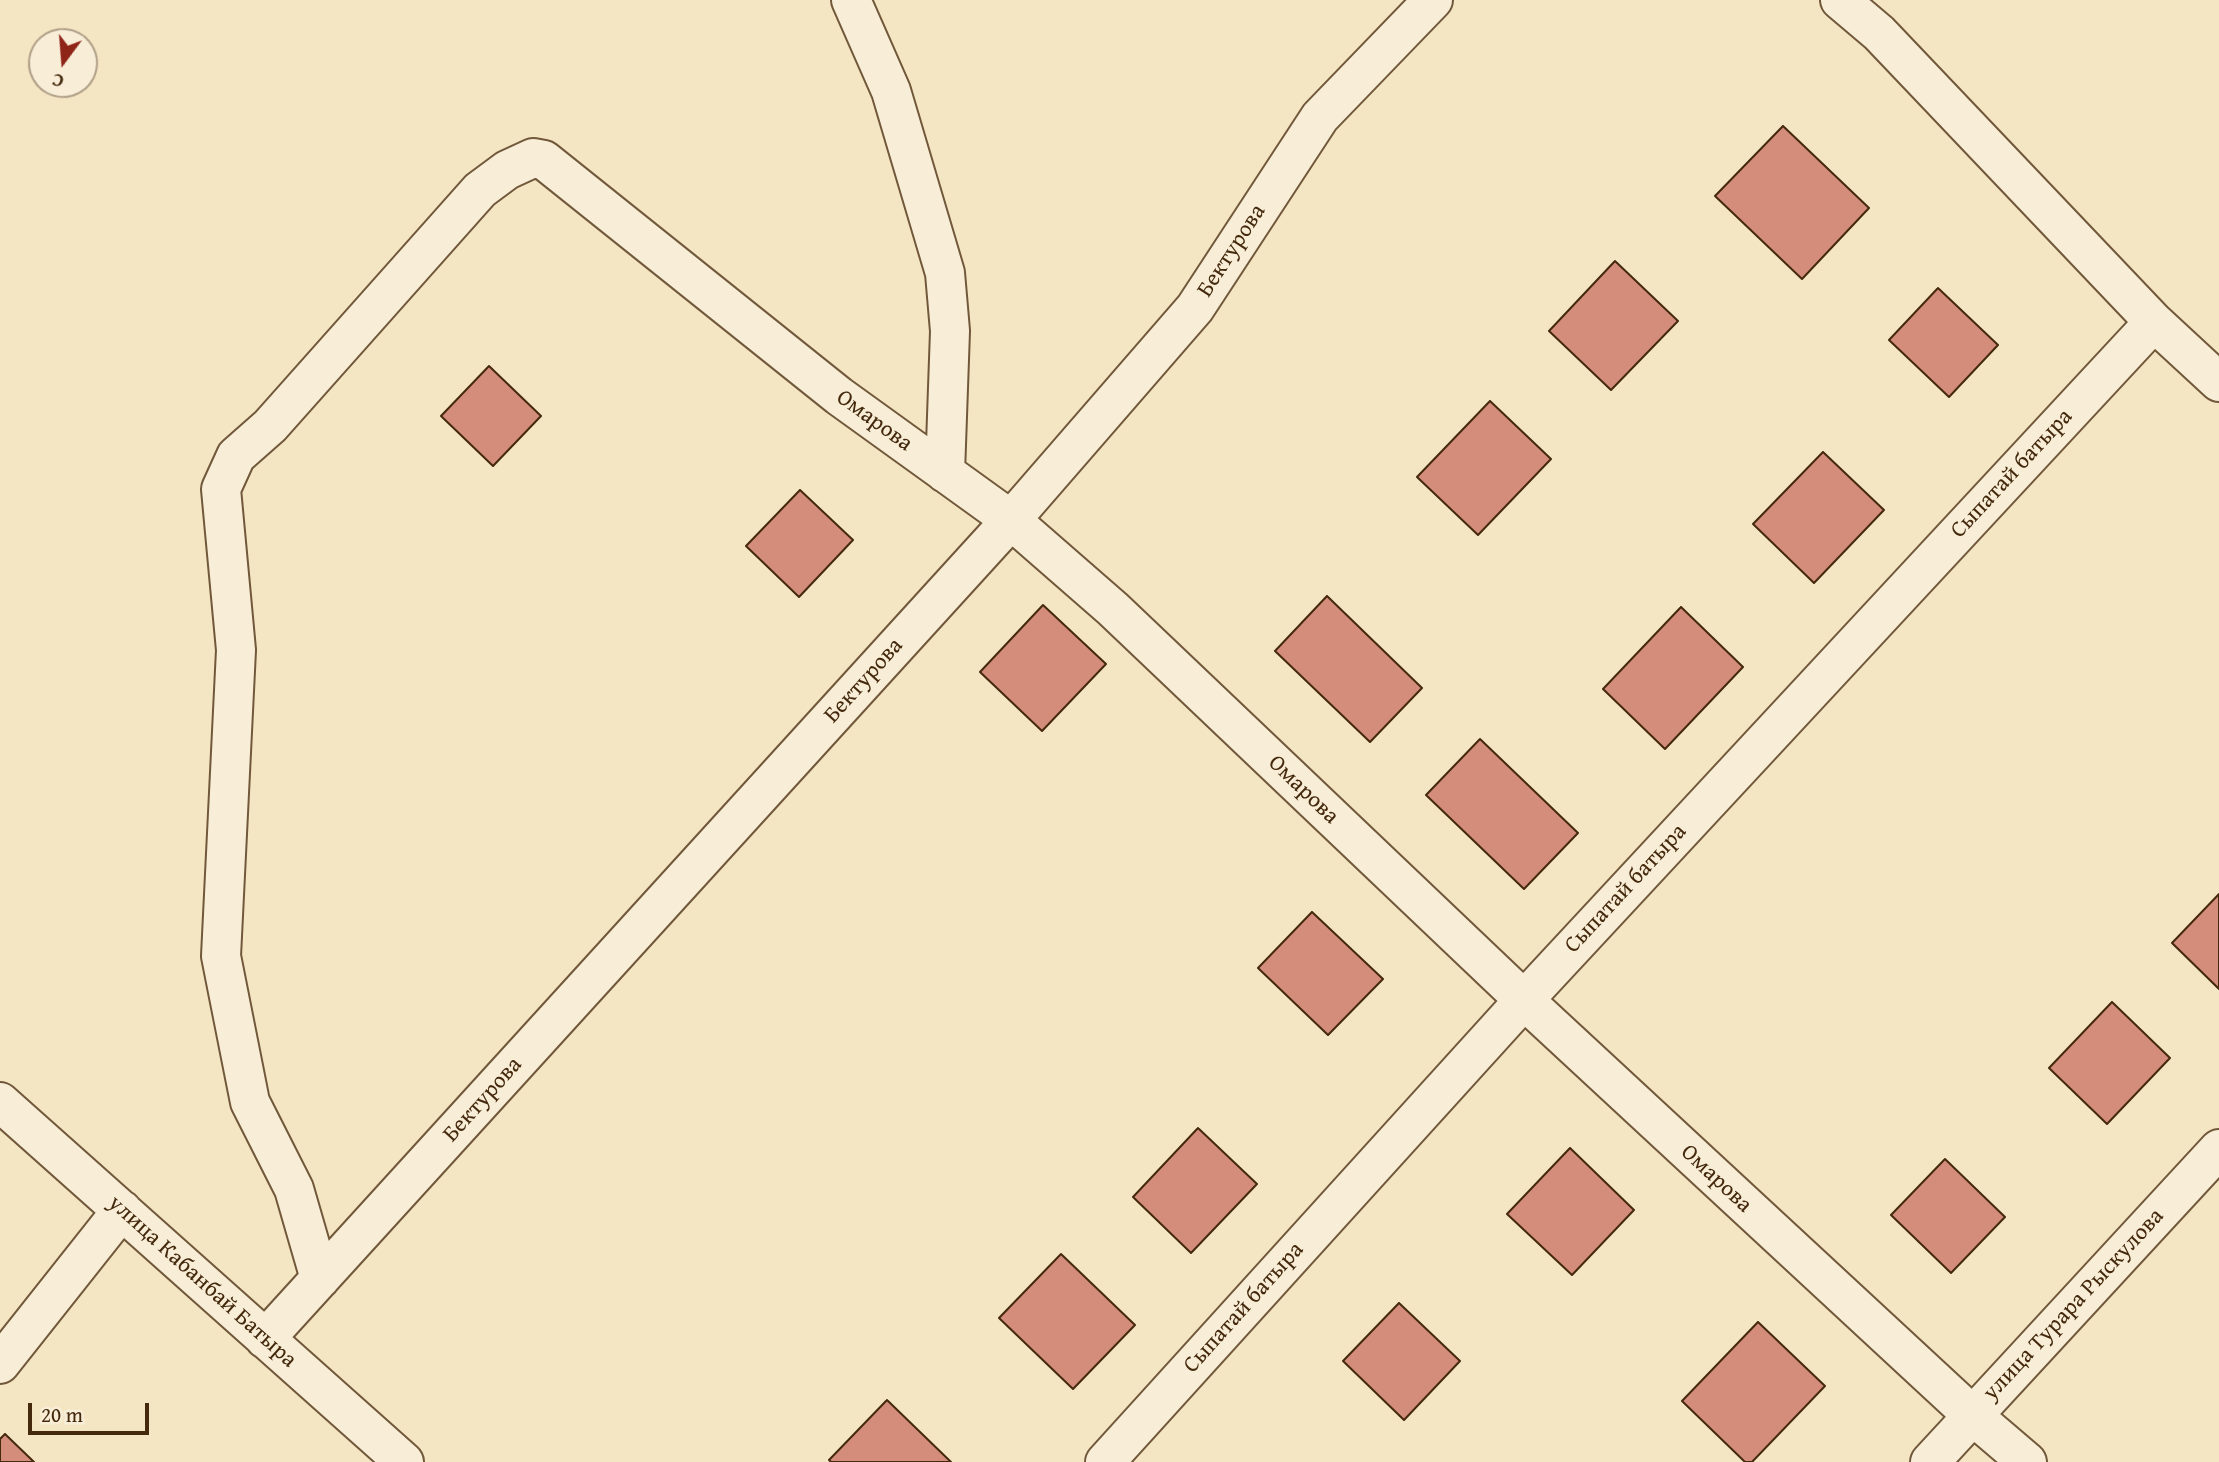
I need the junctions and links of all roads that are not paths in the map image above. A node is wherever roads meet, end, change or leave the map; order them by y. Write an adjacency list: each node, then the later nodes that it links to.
1 (851, 0): 7 (street)
2 (1433, 0): 8 (street, Бектурова)
3 (1840, 0): 4 (street)
4 (1881, 17): 5 (street)
5 (2154, 322): 6 (street); 9 (street, Сыпатай батыра)
6 (2219, 382)
7 (946, 472): 8 (street, Омарова); 13 (street, Омарова)
8 (1011, 520): 9 (street, Омарова); 13 (street, Бектурова)
9 (1524, 1000): 16 (street, Омарова); 18 (street, Сыпатай батыра)
10 (0, 1102): 12 (street, улица Кабанбай Батыра)
11 (2219, 1149): 16 (street, улица Турара Рыскулова)
12 (122, 1210): 14 (street, улица Кабанбай Батыра); 15 (street)
13 (320, 1279): 14 (street, Бектурова)
14 (265, 1339): 17 (street, улица Кабанбай Батыра)
15 (0, 1364)
16 (1972, 1415): 19 (street, улица Турара Рыскулова); 20 (street, Омарова)
17 (404, 1462)
18 (1105, 1462)
19 (1930, 1462)
20 (2027, 1462)

